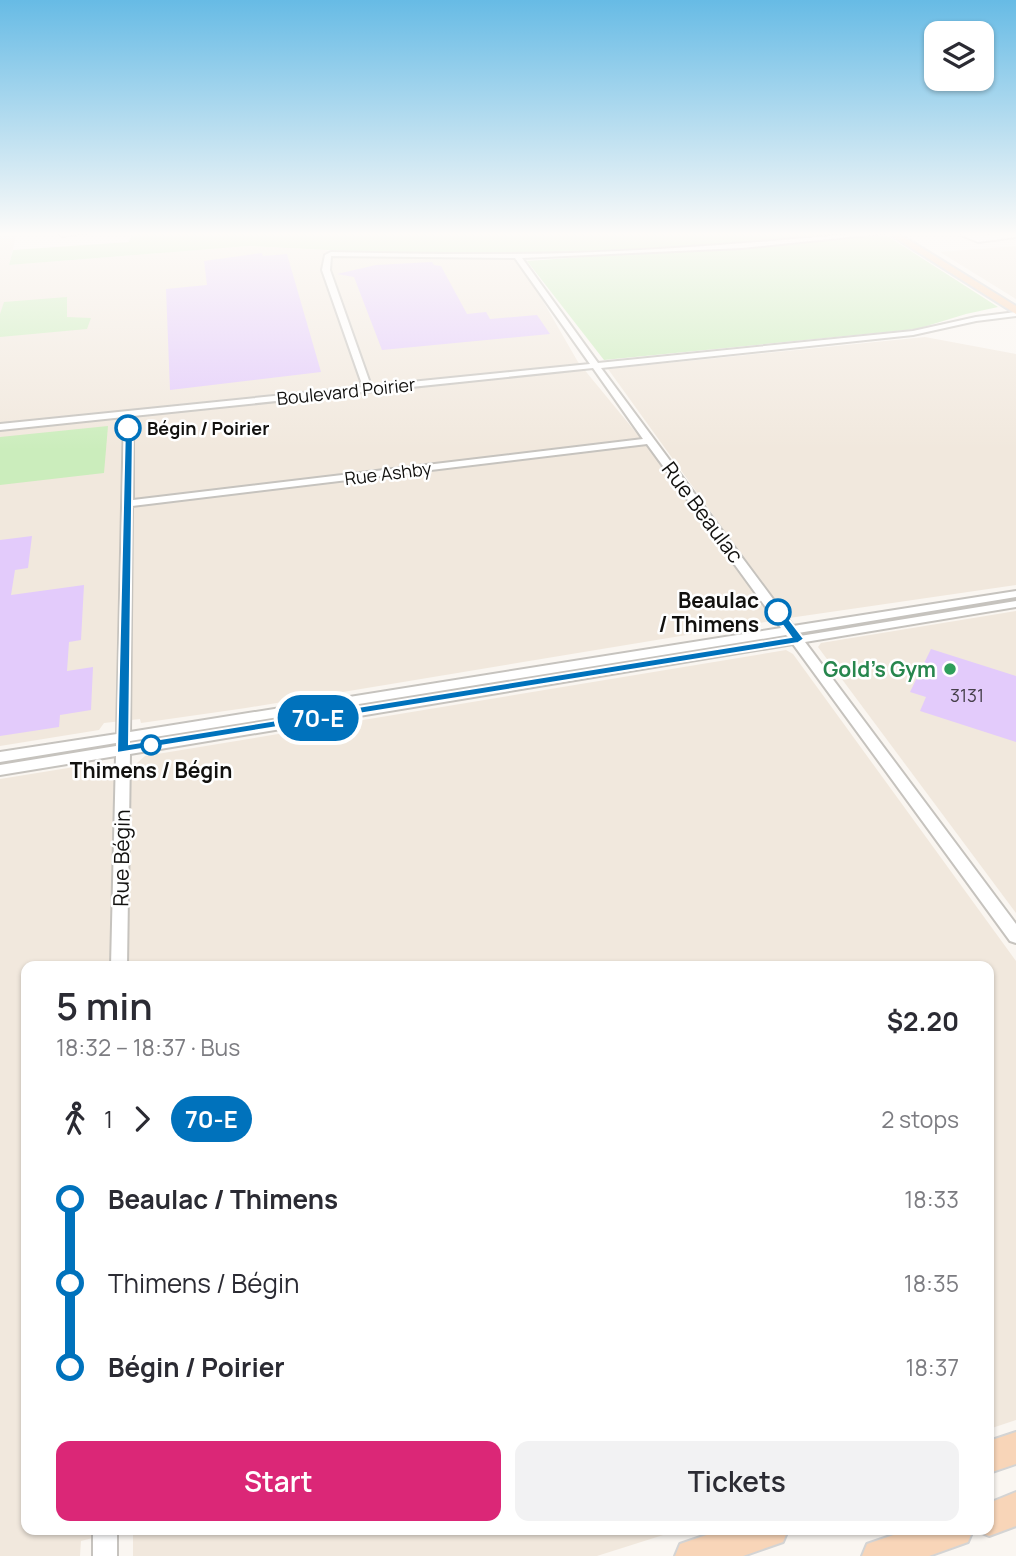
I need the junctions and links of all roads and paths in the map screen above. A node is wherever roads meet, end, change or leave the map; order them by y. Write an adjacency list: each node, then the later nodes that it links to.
1 (338, 305): 5 (street)
2 (552, 305): 4 (street, Rue Beaulac)
3 (1016, 311): 4 (street, Boulevard Poirier)
4 (595, 365): 5 (street, Boulevard Poirier); 8 (street, Rue Beaulac)
5 (368, 389): 6 (street, Boulevard Poirier)
6 (129, 414): 7 (street, Boulevard Poirier); 9 (street, Rue Bégin)
7 (0, 427)
8 (649, 441): 9 (street, Rue Ashby); 12 (street, Rue Beaulac)
9 (127, 504): 13 (street, Rue Bégin)
10 (1016, 594): 12 (street)
11 (1016, 604): 12 (street)
12 (795, 634): 13 (street); 16 (street, Rue Beaulac)
13 (122, 743): 14 (street); 15 (street); 17 (street, Rue Bégin)
14 (0, 757)
15 (0, 770)
16 (1016, 936)
17 (120, 961)
18 (1016, 1448): 19 (main road)
19 (994, 1455)
20 (1016, 1510): 21 (main road)
21 (994, 1517)
22 (105, 1535): 25 (street)
23 (756, 1535): 26 (main road)
24 (941, 1535): 27 (main road)
25 (104, 1556)
26 (692, 1556)
27 (879, 1556)

